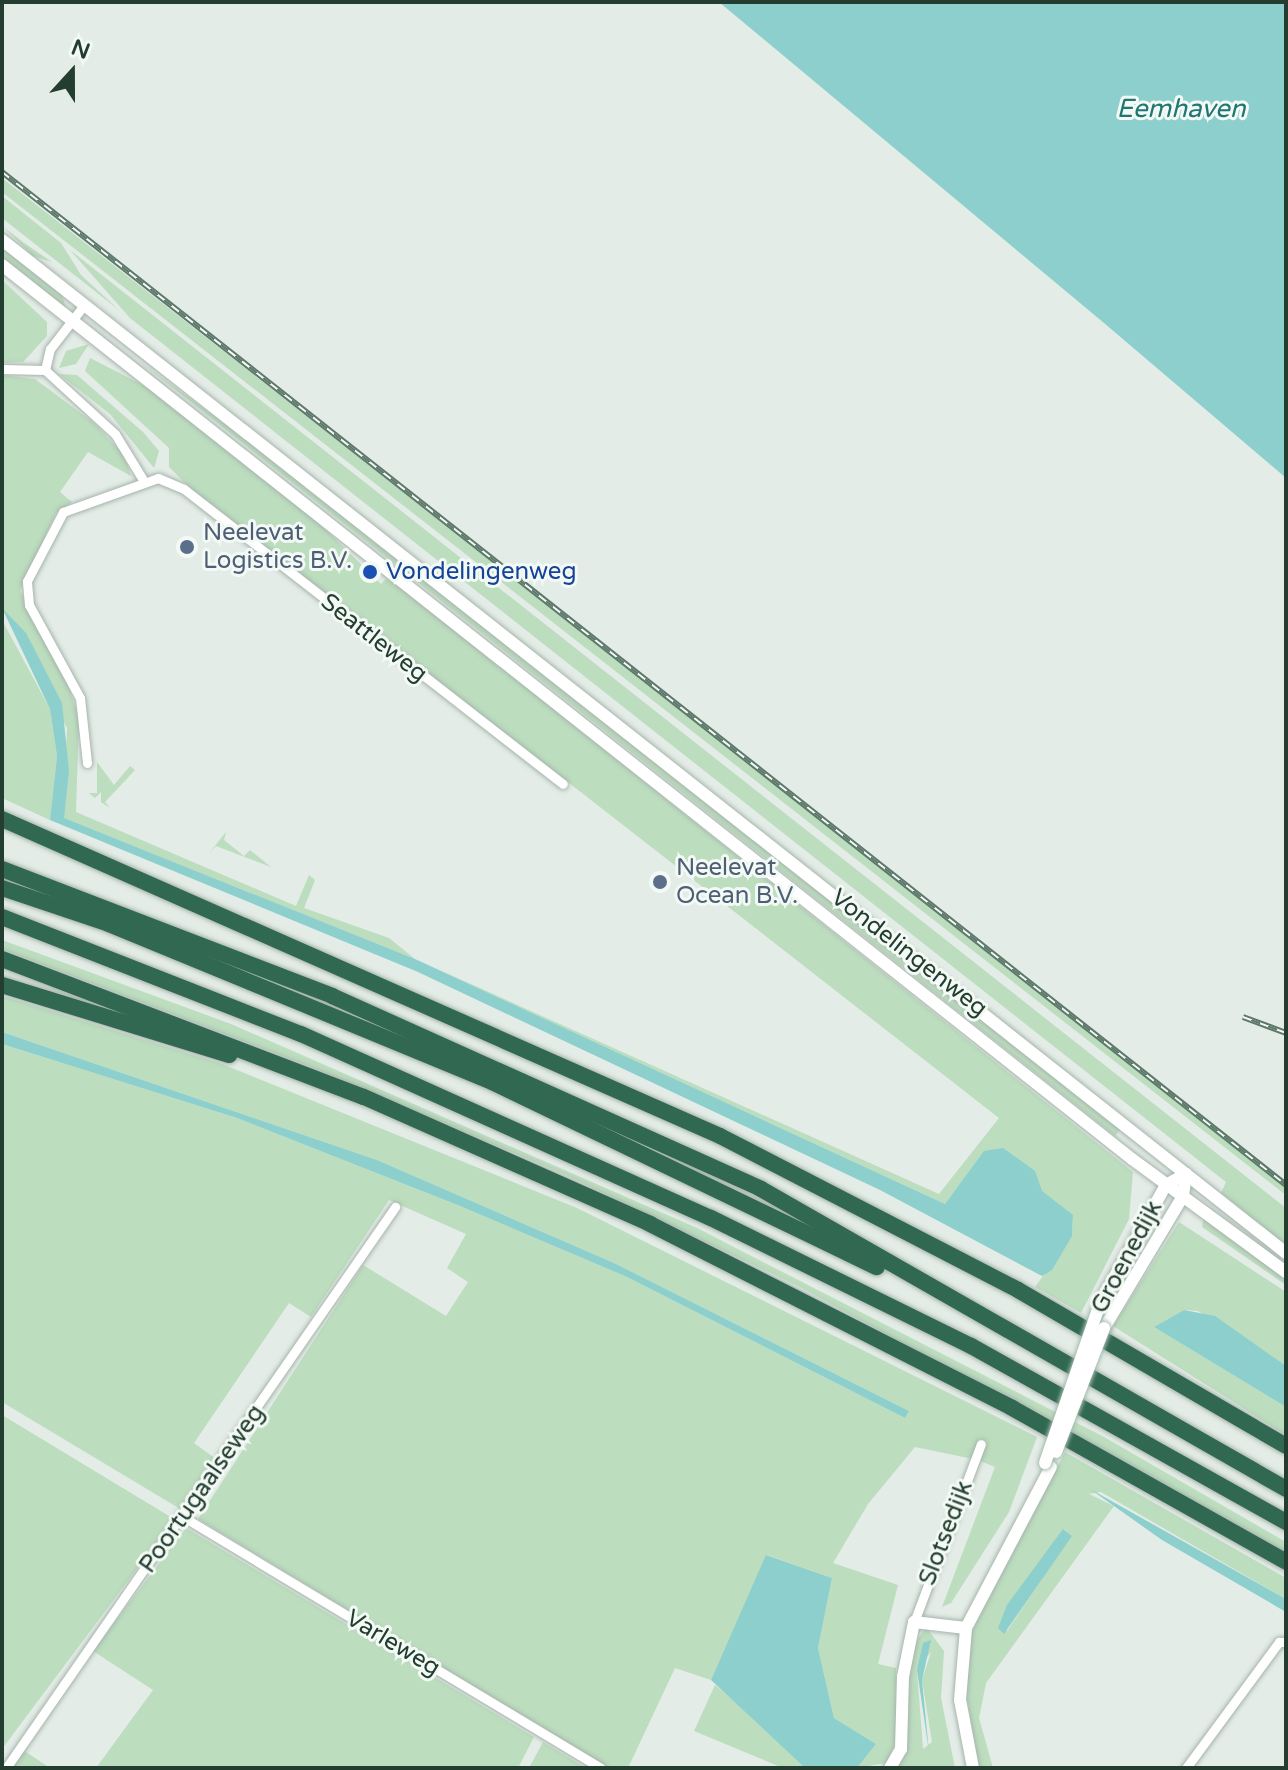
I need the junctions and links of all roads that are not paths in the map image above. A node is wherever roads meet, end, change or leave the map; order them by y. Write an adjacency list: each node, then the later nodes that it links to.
1 (2, 240): 3 (main road, Vondelingenweg)
2 (2, 265): 4 (main road, Vondelingenweg)
3 (84, 305): 4 (street); 19 (main road, Vondelingenweg)
4 (72, 321): 6 (street); 20 (main road, Vondelingenweg)
5 (2, 369): 6 (street)
6 (45, 370): 7 (street)
7 (142, 478): 8 (street); 9 (street, Seattleweg)
8 (87, 763)
9 (563, 784)
10 (2, 819): 29 (highway)
11 (2, 869): 27 (highway)
12 (2, 888): 27 (highway)
13 (2, 917): 16 (highway)
14 (2, 928): 16 (highway)
15 (2, 959): 18 (highway)
16 (171, 980): 33 (highway)
17 (2, 985): 18 (highway)
18 (364, 1097): 34 (highway)
19 (1186, 1174): 20 (main road, Groenedijk); 21 (main road, Groenedijk); 25 (main road, Vondelingenweg)
20 (1166, 1185): 21 (main road, Vondelingenweg); 30 (main road, Groenedijk, bridge)
21 (1183, 1196): 23 (main road, Vondelingenweg); 24 (main road, Groenedijk)
22 (395, 1207): 32 (street, Poortugaalseweg)
23 (1203, 1211): 24 (main road); 26 (main road, Vondelingenweg)
24 (1168, 1220): 30 (main road, Groenedijk, bridge)
25 (1286, 1253)
26 (1286, 1272)
27 (1020, 1337): 31 (highway)
28 (981, 1444): 35 (street, Slotsedijk)
29 (1286, 1446)
30 (1048, 1465): 36 (main road, Groenedijk)
31 (1286, 1489)
32 (185, 1518): 38 (street, Poortugaalseweg); 39 (street, Varleweg)
33 (1286, 1522)
34 (1286, 1562)
35 (914, 1622): 36 (main road, Slotsedijk); 40 (main road, Slotsedijk)
36 (966, 1628): 41 (main road)
37 (1286, 1642): 42 (street)
38 (6, 1768)
39 (601, 1768)
40 (890, 1768)
41 (973, 1768)
42 (1186, 1768)

